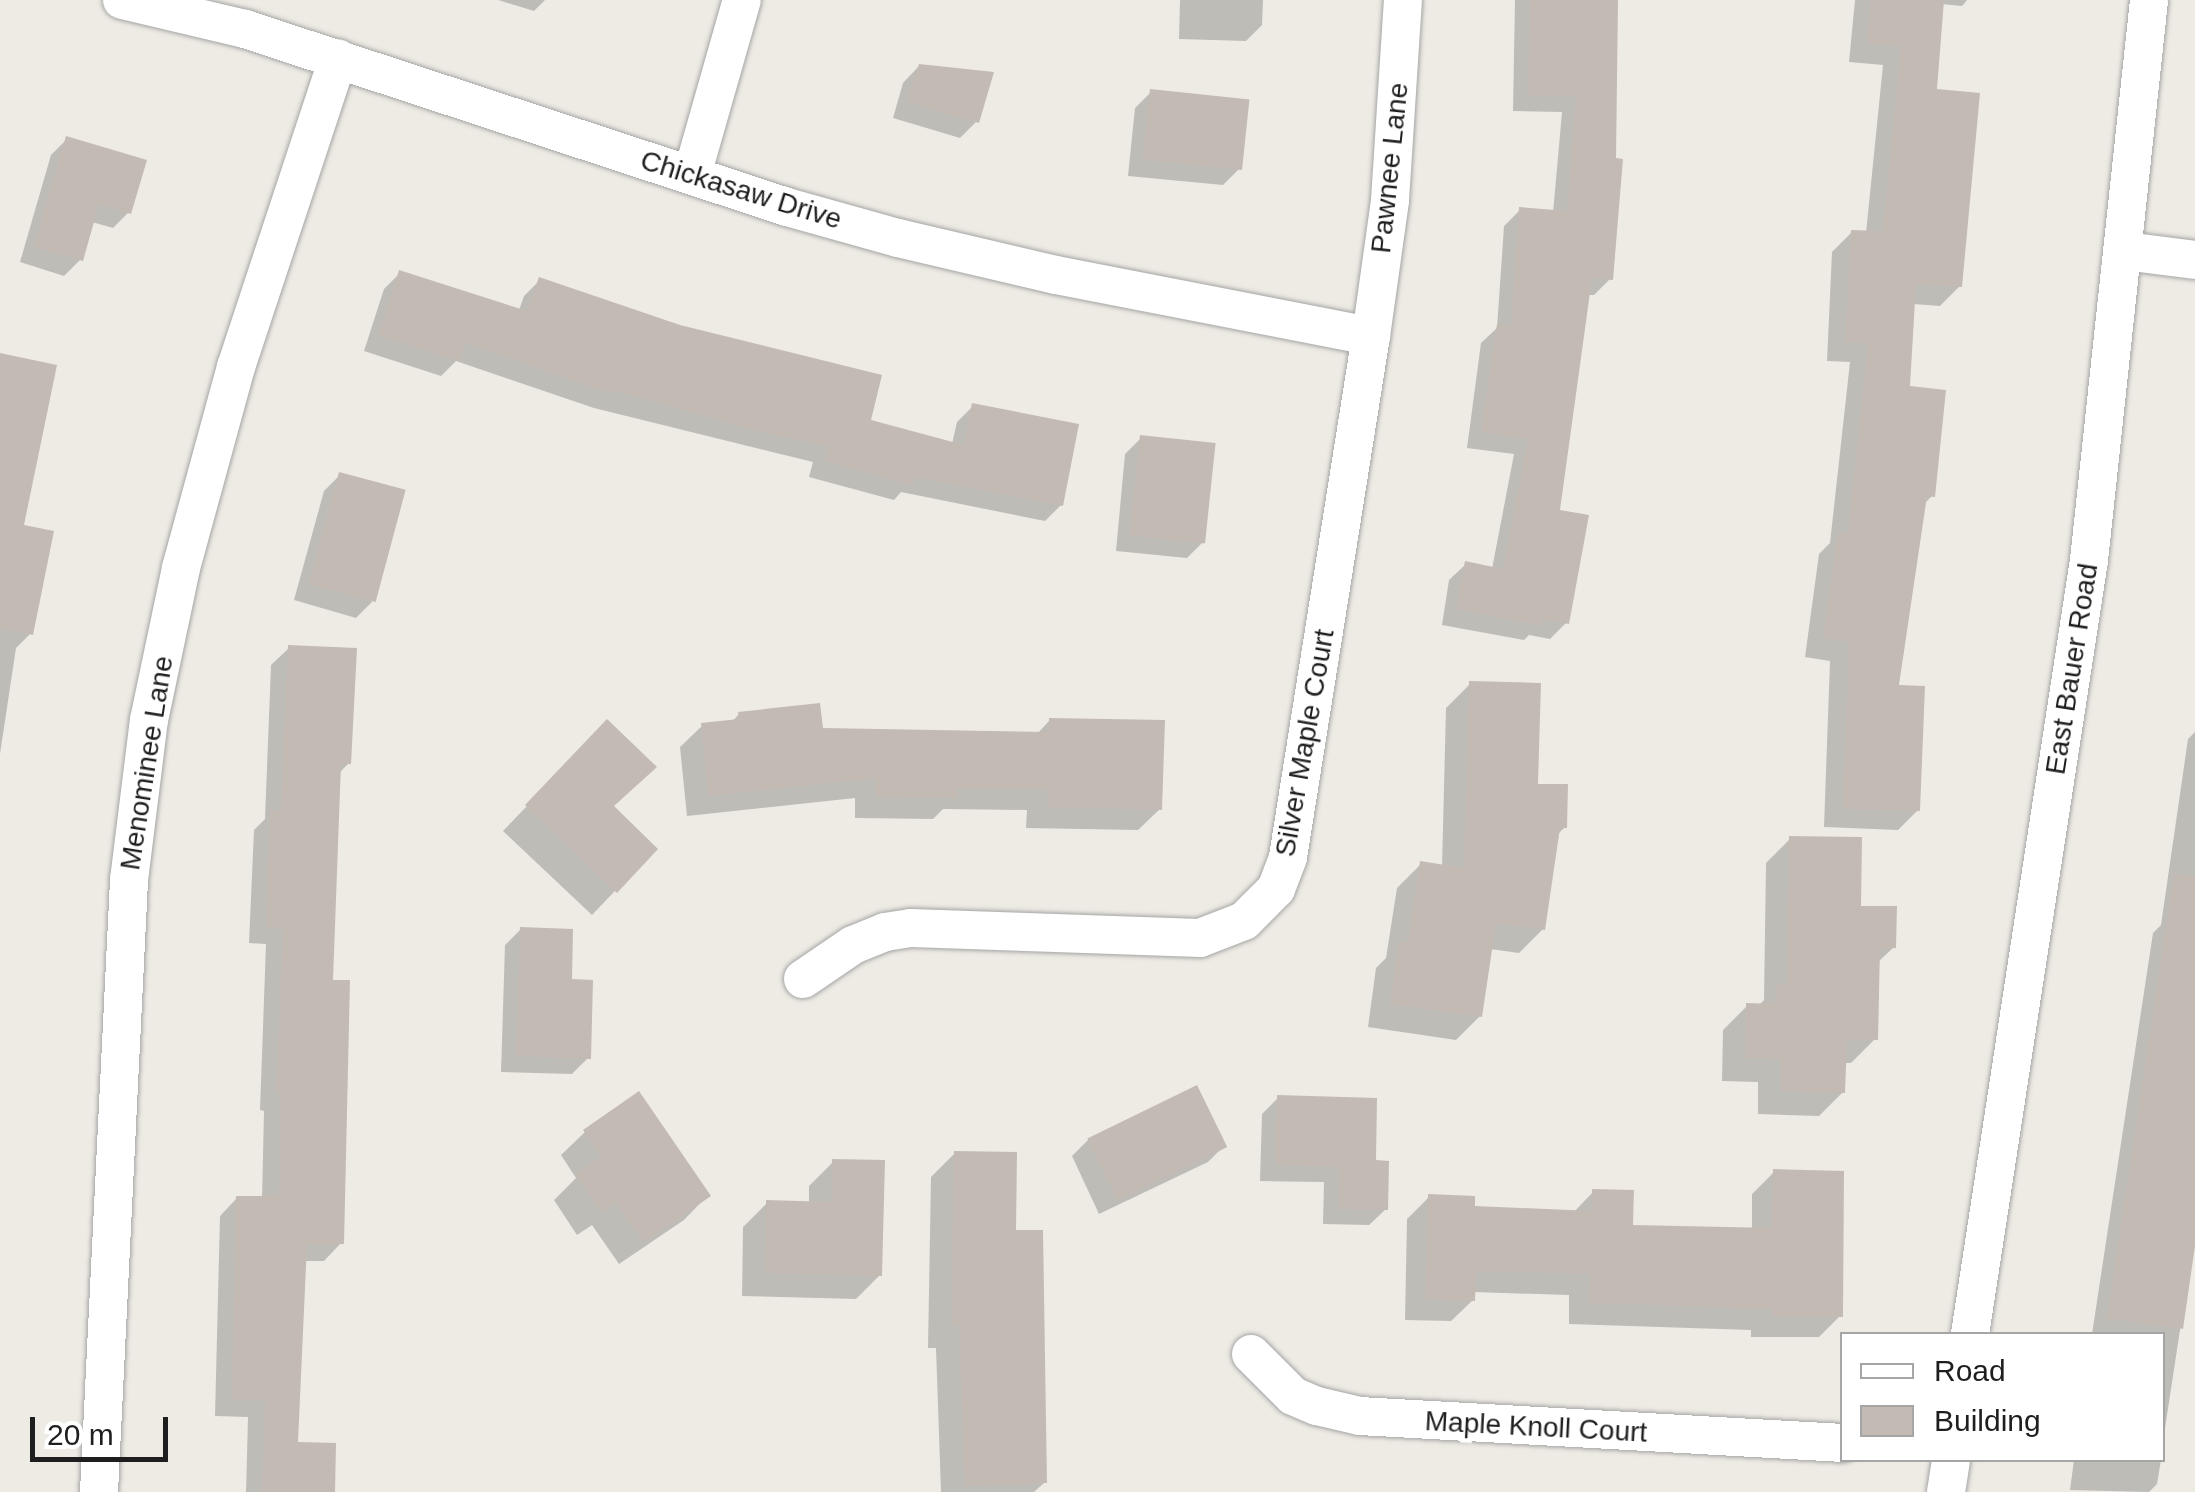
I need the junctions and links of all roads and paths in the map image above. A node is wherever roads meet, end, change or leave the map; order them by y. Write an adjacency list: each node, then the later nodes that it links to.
1 (122, 0): 5 (street, Chickasaw Drive)
2 (742, 0): 6 (street)
3 (1404, 0): 9 (street, Pawnee Lane)
4 (2148, 0): 7 (street, East Bauer Road)
5 (338, 58): 6 (street, Chickasaw Drive); 15 (street, Menominee Lane)
6 (692, 175): 9 (street, Chickasaw Drive)
7 (2125, 250): 8 (street); 11 (street, East Bauer Road)
8 (2195, 260)
9 (1370, 336): 10 (street, Silver Maple Court)
10 (803, 978)
11 (1970, 1332)
12 (1250, 1354): 13 (street, Maple Knoll Court)
13 (1840, 1443)
14 (1950, 1462): 16 (street)
15 (99, 1492)
16 (1946, 1492)

